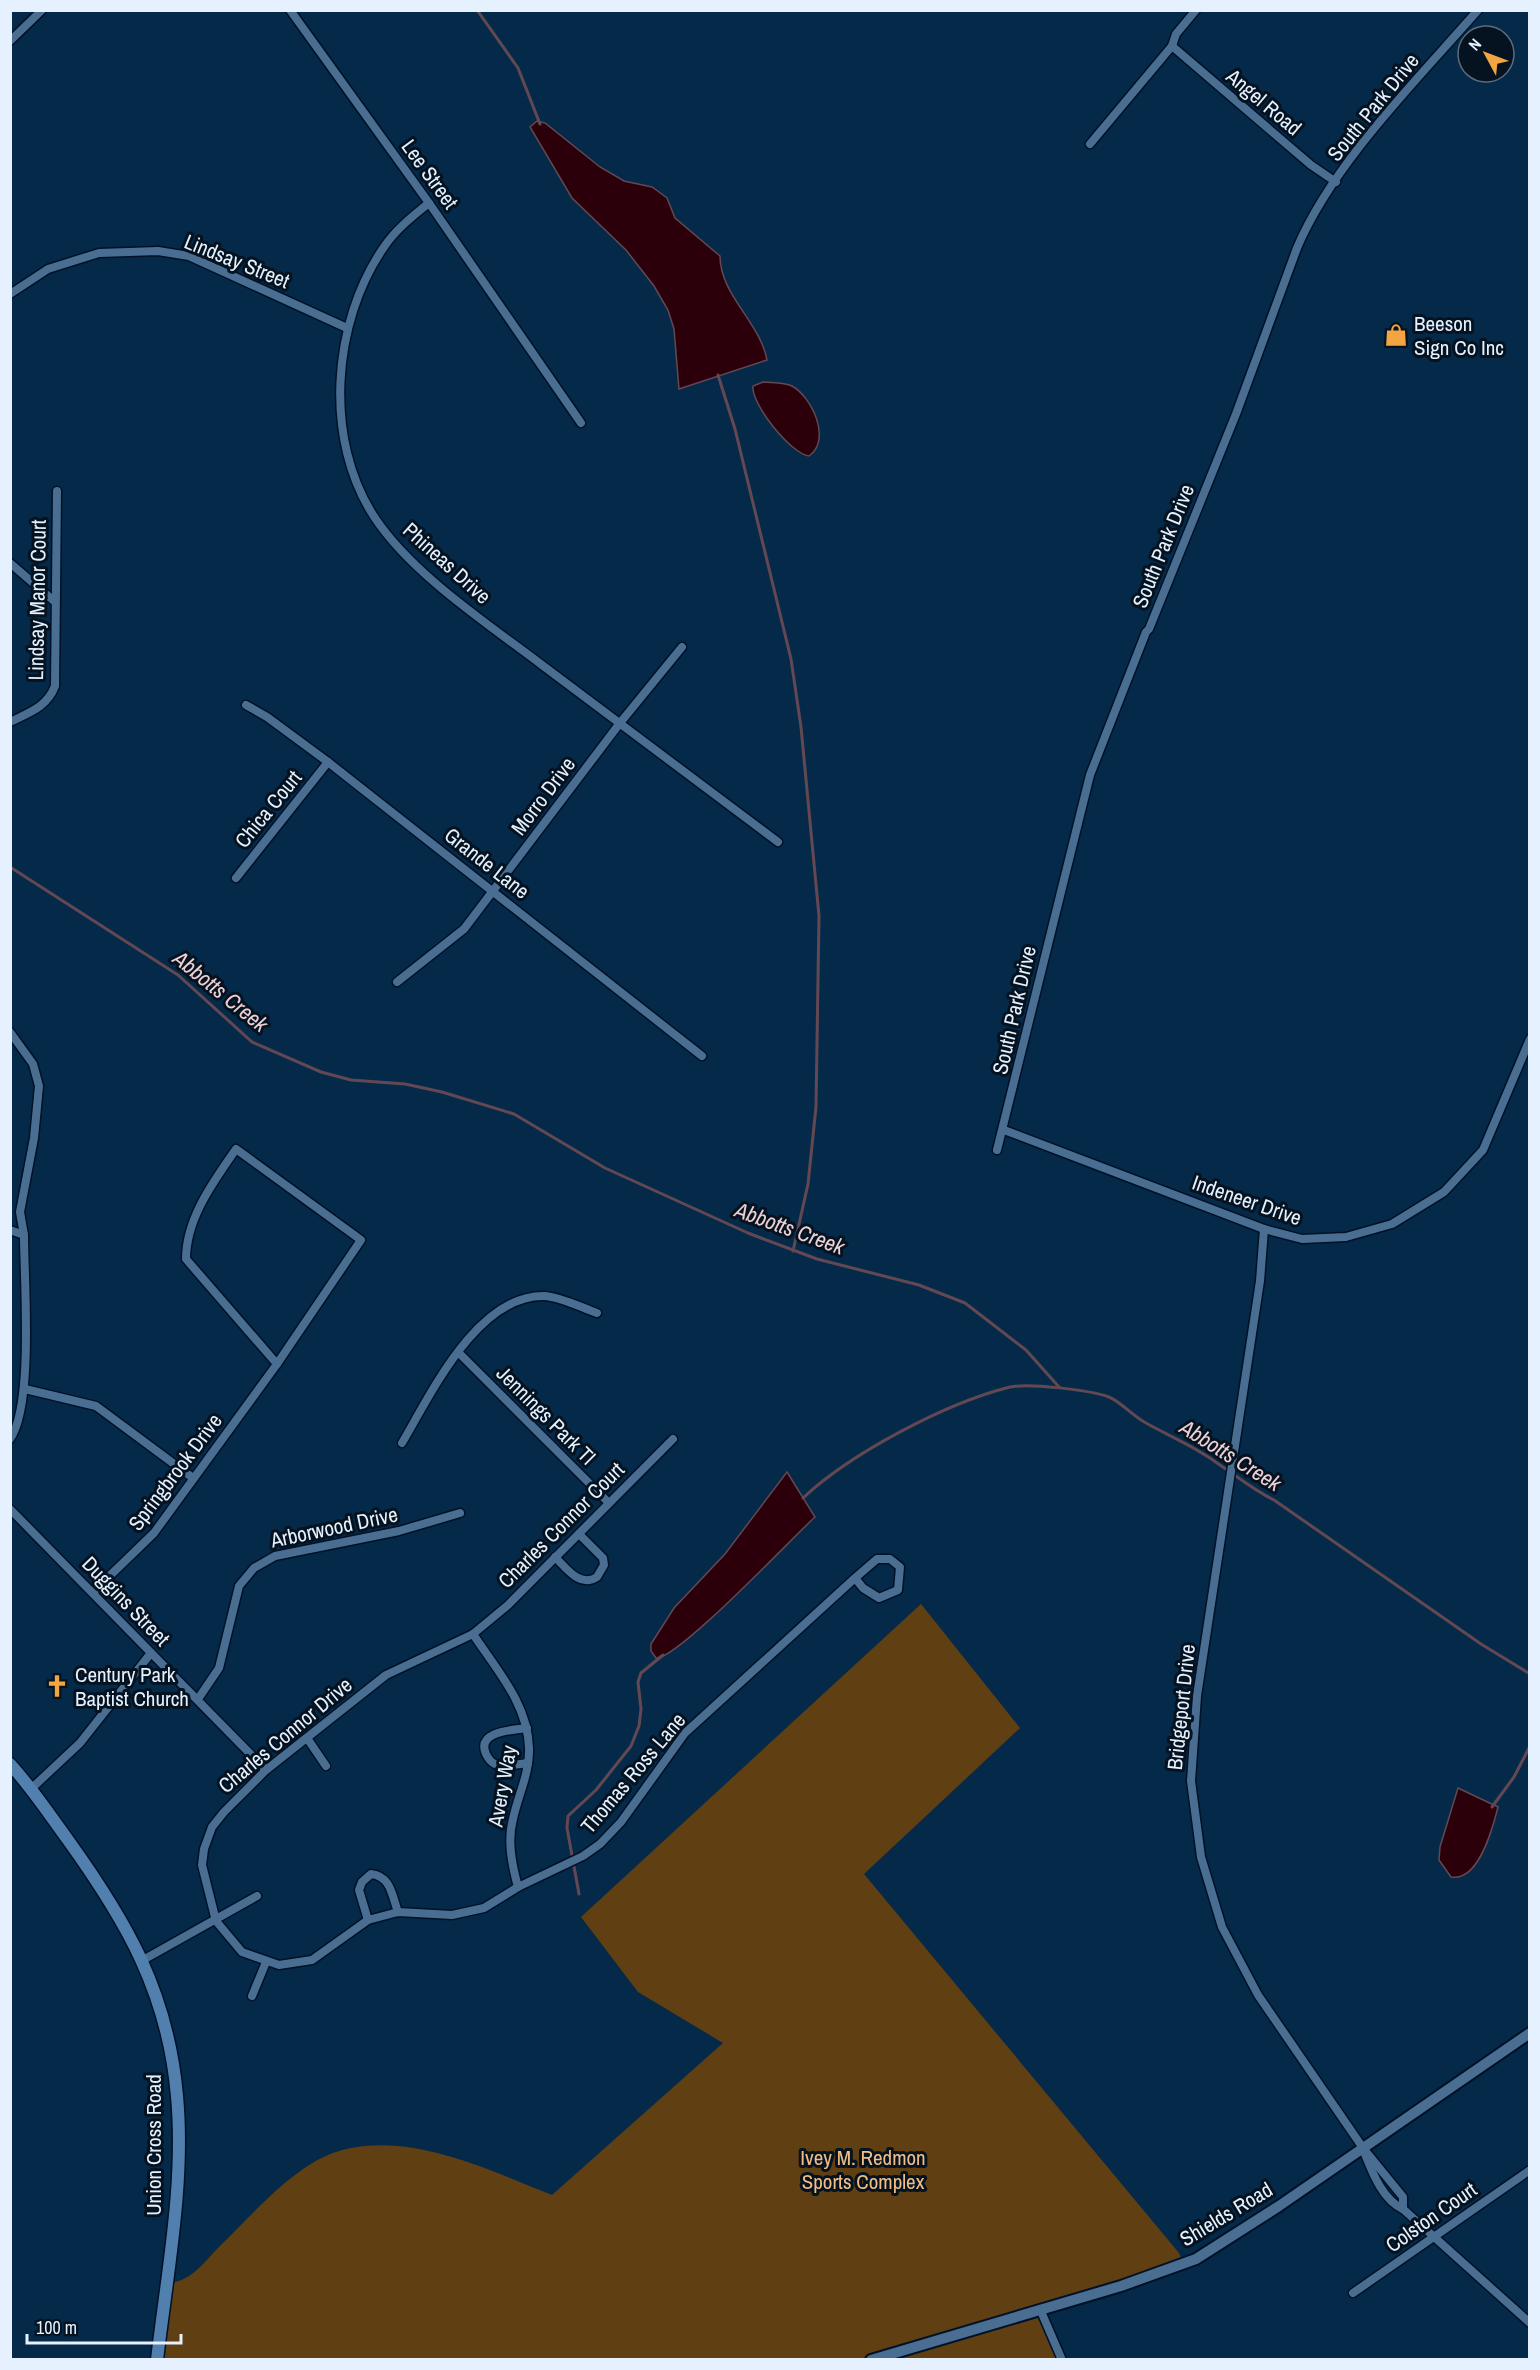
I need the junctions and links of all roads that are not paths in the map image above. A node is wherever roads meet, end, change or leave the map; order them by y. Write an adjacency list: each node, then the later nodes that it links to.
1 (42, 10): 5 (street)
2 (290, 10): 9 (street, Lee Street)
3 (1196, 10): 6 (street)
4 (1478, 10): 8 (street, South Park Drive)
5 (10, 41)
6 (1172, 46): 7 (street); 8 (street, Angel Road)
7 (1090, 144)
8 (1336, 182): 28 (street, South Park Drive)
9 (429, 203): 11 (street, Phineas Drive); 12 (street, Lee Street)
10 (10, 294): 11 (street, Lindsay Street)
11 (347, 328): 19 (street, Phineas Drive)
12 (581, 423)
13 (57, 491): 15 (street, Lindsay Manor Court)
14 (10, 563): 15 (street)
15 (54, 601): 18 (street, Lindsay Manor Court)
16 (682, 647): 19 (street, Morro Drive)
17 (246, 705): 20 (street, Grande Lane)
18 (10, 722)
19 (620, 723): 21 (street, Phineas Drive); 23 (street, Morro Drive)
20 (328, 762): 22 (street, Chica Court); 23 (street, Grande Lane)
21 (778, 842)
22 (236, 878)
23 (495, 891): 24 (street, Morro Drive); 27 (street, Grande Lane)
24 (397, 982)
25 (10, 1032): 32 (street)
26 (1530, 1039): 30 (street, Indeneer Drive)
27 (702, 1056)
28 (1004, 1130): 29 (street, South Park Drive); 30 (street, Indeneer Drive)
29 (997, 1150)
30 (1264, 1229): 67 (street, Bridgeport Drive)
31 (10, 1230): 32 (street)
32 (24, 1235): 36 (street)
33 (597, 1313): 34 (street)
34 (459, 1353): 39 (street); 41 (street, Jennings Park Tl)
35 (277, 1364): 35 (street, Springbrook Drive); 40 (street, Springbrook Drive)
36 (25, 1389): 37 (street); 40 (street)
37 (10, 1439)
38 (673, 1439): 41 (street, Charles Connor Court)
39 (402, 1443)
40 (193, 1478): 47 (street, Springbrook Drive)
41 (608, 1502): 44 (street, Charles Connor Court)
42 (10, 1509): 47 (street, Duggins Street)
43 (459, 1513): 50 (street, Arborwood Drive)
44 (579, 1534): 45 (street, Charles Connor Court); 45 (street)
45 (555, 1557): 48 (street, Charles Connor Court)
46 (855, 1578): 46 (street, Thomas Ross Lane); 58 (street, Thomas Ross Lane)
47 (93, 1592): 49 (street, Duggins Street)
48 (473, 1634): 51 (street, Avery Way); 52 (street, Charles Connor Drive)
49 (151, 1653): 50 (street, Duggins Street); 57 (street)
50 (198, 1699): 56 (street, Duggins Street)
51 (527, 1728): 53 (street, Avery Way); 53 (street)
52 (306, 1738): 55 (street); 56 (street, Charles Connor Drive)
53 (528, 1763): 58 (street, Avery Way)
54 (10, 1764): 57 (main road, Union Cross Road)
55 (326, 1766)
56 (266, 1770): 62 (street, Charles Connor Drive)
57 (32, 1788): 63 (main road, Union Cross Road)
58 (518, 1887): 60 (street, Thomas Ross Lane)
59 (257, 1896): 62 (street)
60 (398, 1912): 61 (street, Thomas Ross Lane); 61 (street)
61 (368, 1920): 64 (street, Thomas Ross Lane)
62 (216, 1921): 63 (street); 64 (street, Thomas Ross Lane)
63 (143, 1959): 73 (main road, Union Cross Road)
64 (266, 1962): 65 (street)
65 (252, 1996)
66 (1530, 2033): 67 (street, Shields Road)
67 (1363, 2148): 69 (street, Bridgeport Drive); 71 (street, Shields Road)
68 (1530, 2170): 69 (street, Colston Court)
69 (1433, 2237): 70 (street, Colston Court); 72 (street)
70 (1353, 2293)
71 (1040, 2309): 74 (street, Shields Road); 75 (street)
72 (1530, 2323)
73 (157, 2360)
74 (871, 2360)
75 (1062, 2360)

